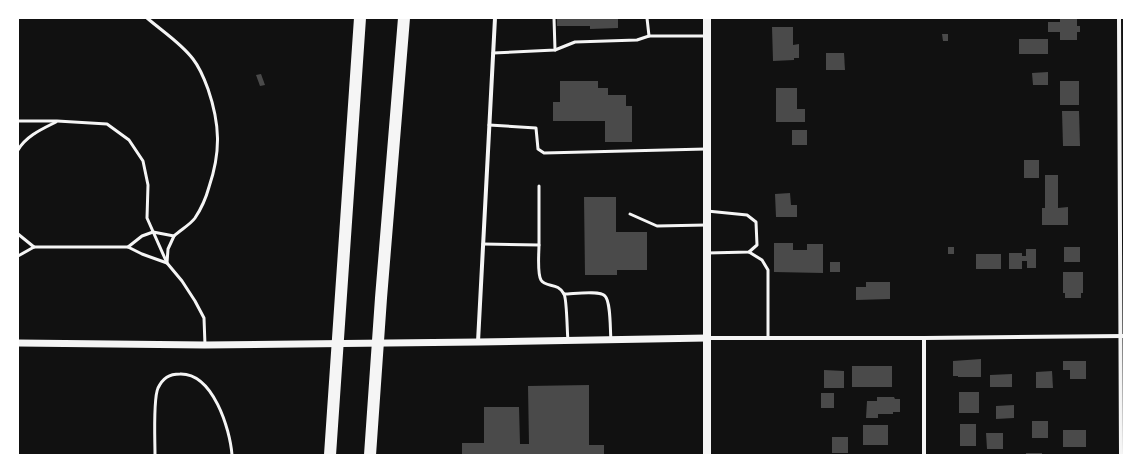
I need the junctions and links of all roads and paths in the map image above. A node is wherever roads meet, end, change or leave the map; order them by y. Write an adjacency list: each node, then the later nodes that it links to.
1 (147, 18): 24 (lane)
2 (360, 18): 45 (highway)
3 (404, 18): 46 (highway)
4 (495, 18): 12 (street)
5 (554, 18): 11 (lane)
6 (647, 18): 9 (lane)
7 (707, 18): 10 (main road)
8 (1119, 18): 34 (street)
9 (649, 36): 10 (lane); 11 (lane)
10 (707, 36): 16 (main road)
11 (555, 50): 12 (lane)
12 (493, 53): 15 (street)
13 (18, 121): 14 (lane)
14 (57, 121): 17 (lane); 22 (lane)
15 (489, 125): 16 (lane); 25 (street)
16 (707, 149): 19 (main road)
17 (18, 150)
18 (539, 186): 26 (lane)
19 (707, 211): 21 (main road); 29 (lane)
20 (630, 214): 21 (lane)
21 (707, 225): 30 (main road)
22 (153, 232): 24 (lane); 28 (lane); 32 (lane)
23 (18, 234): 27 (lane)
24 (174, 236): 32 (lane)
25 (483, 244): 26 (lane); 40 (street)
26 (539, 245): 33 (lane)
27 (34, 247): 28 (lane); 31 (lane)
28 (128, 247): 32 (lane)
29 (749, 252): 30 (lane); 36 (lane)
30 (707, 253): 35 (main road)
31 (18, 256)
32 (166, 263): 42 (lane)
33 (564, 294): 38 (lane); 39 (lane)
34 (1123, 336): 37 (street); 49 (street)
35 (707, 338): 36 (street); 38 (street); 47 (main road)
36 (768, 338): 37 (street)
37 (924, 338): 48 (street)
38 (611, 340): 39 (street)
39 (568, 341): 40 (street)
40 (478, 342): 42 (street)
41 (18, 343): 42 (street)
42 (205, 345)
43 (155, 455): 44 (lane)
44 (232, 455)
45 (330, 455)
46 (370, 455)
47 (707, 455)
48 (924, 455)
49 (1121, 455)

